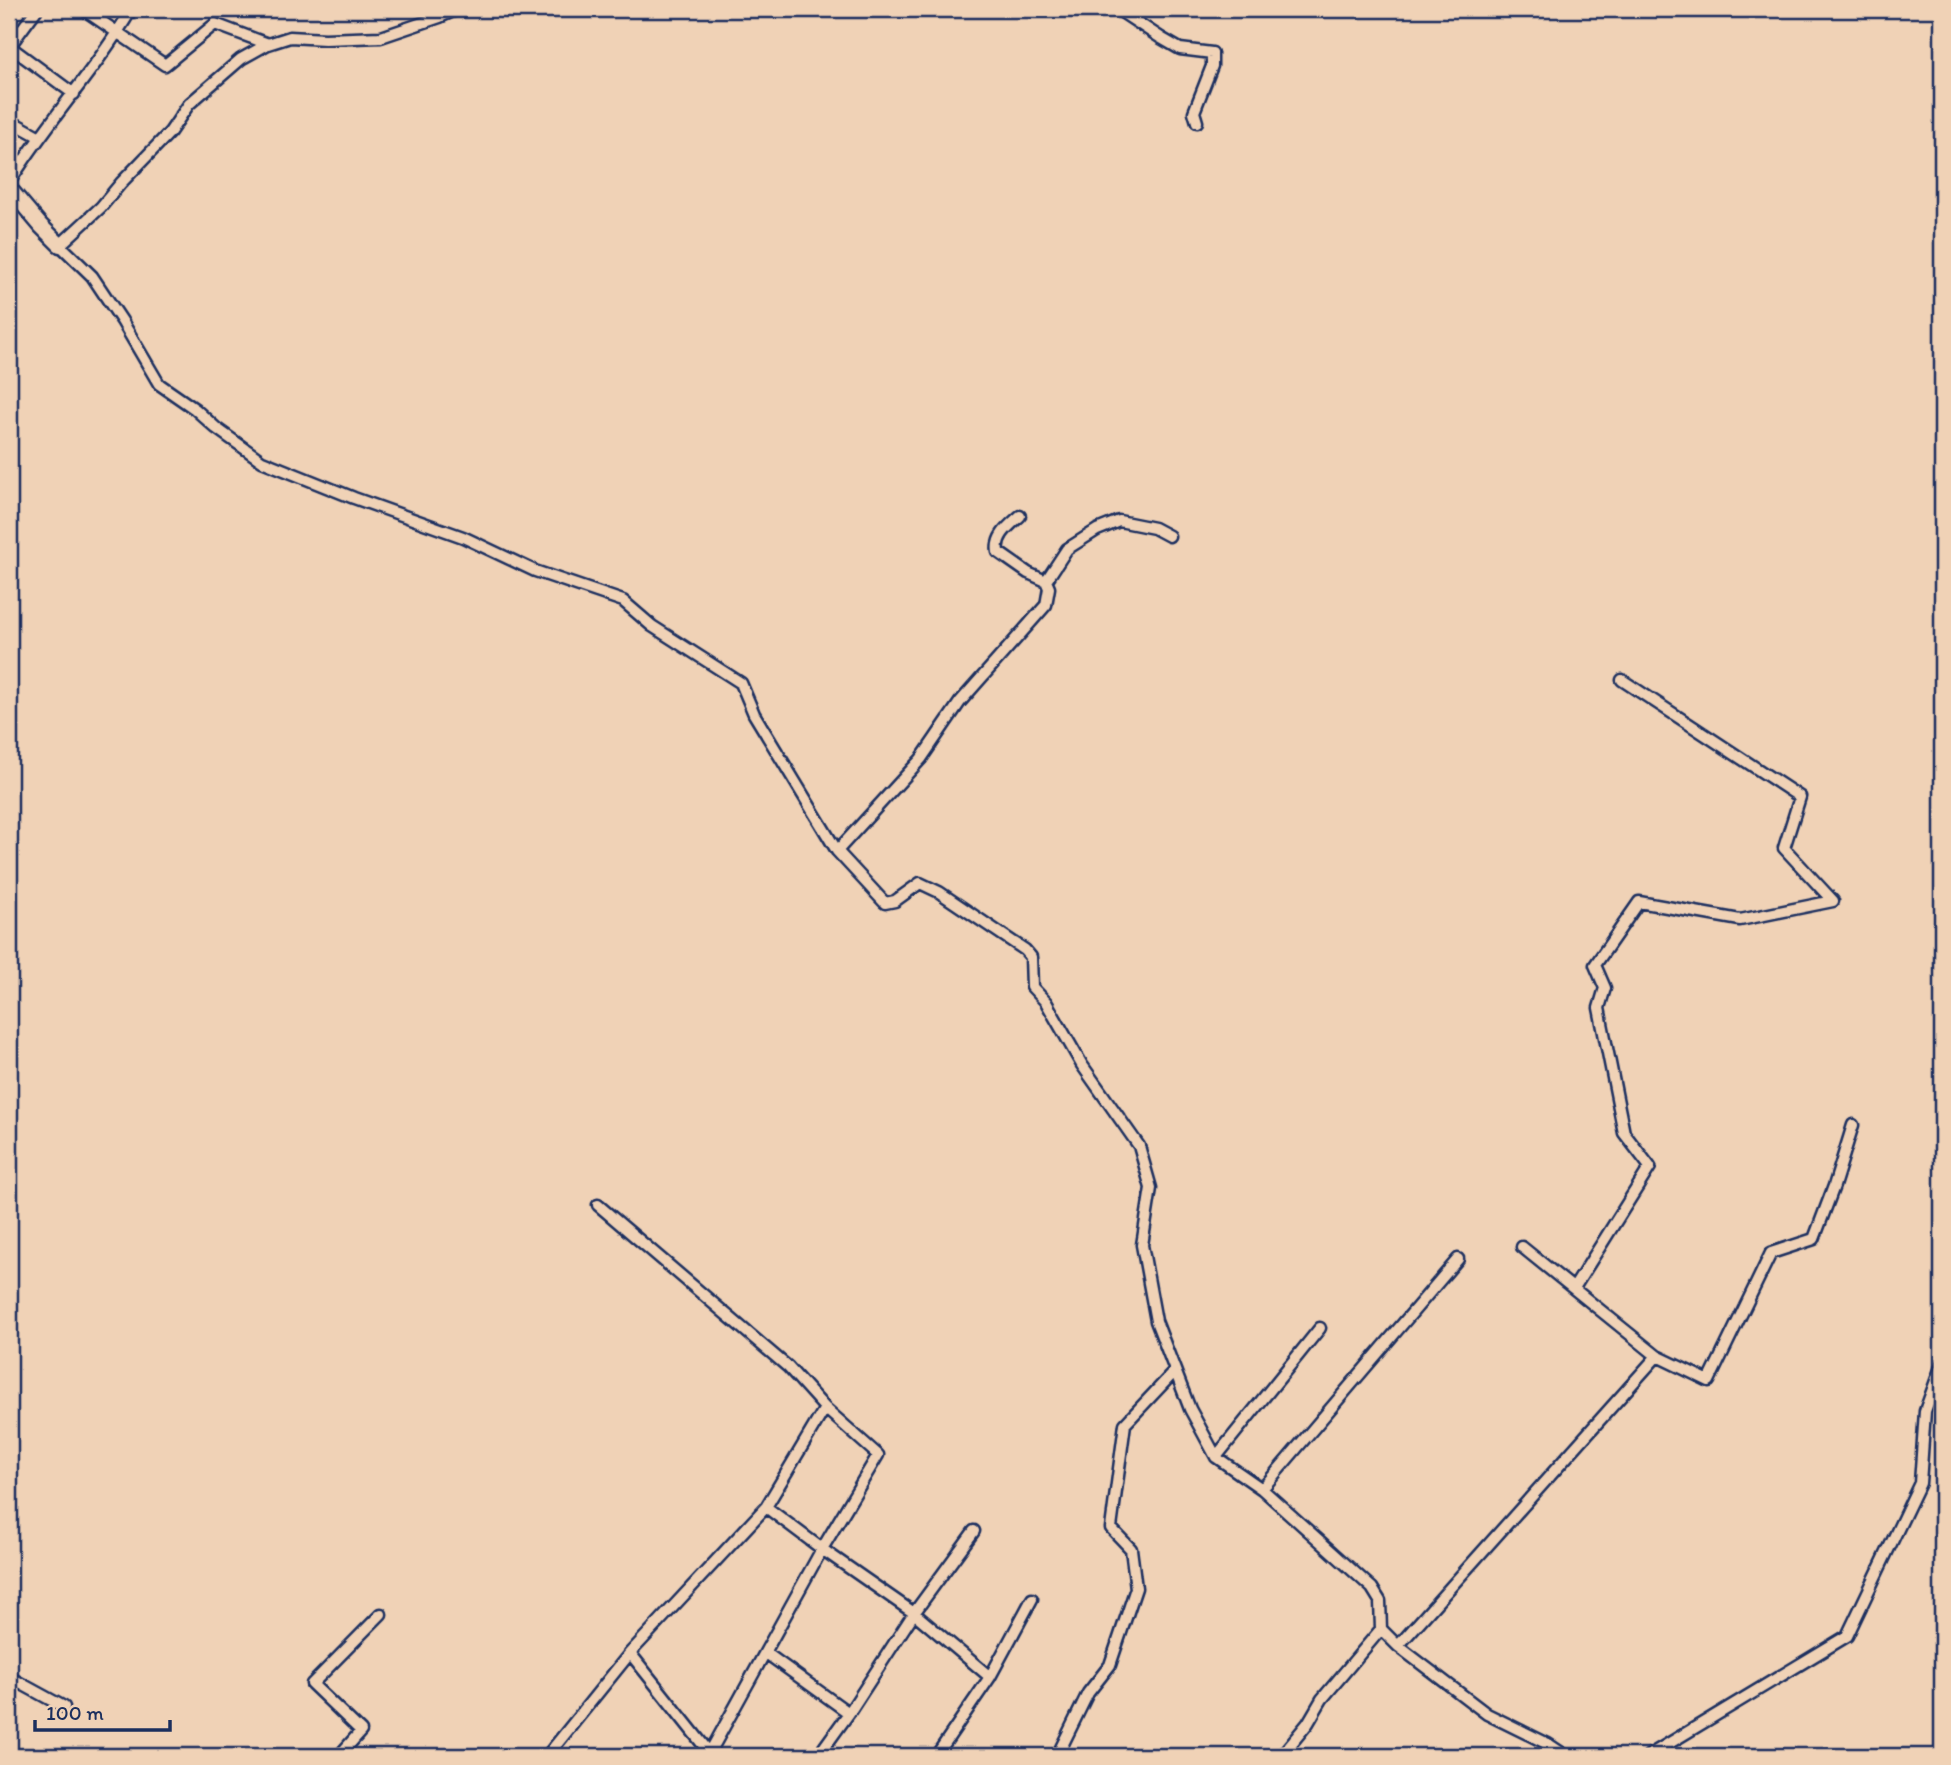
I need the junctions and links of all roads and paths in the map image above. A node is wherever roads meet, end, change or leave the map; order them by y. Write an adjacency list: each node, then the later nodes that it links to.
1 (37, 9): 8 (street)
2 (83, 9): 6 (street)
3 (458, 9): 7 (street)
4 (1117, 9): 11 (street)
5 (131, 10): 6 (street)
6 (117, 34): 7 (street); 9 (street)
7 (268, 44): 14 (street)
8 (9, 47): 9 (street)
9 (74, 94): 12 (street)
10 (9, 120): 12 (street)
11 (1197, 122)
12 (40, 137): 13 (street)
13 (9, 186): 14 (street)
14 (61, 245): 19 (street)
15 (1020, 516): 17 (street)
16 (1169, 536): 17 (street)
17 (1046, 581): 19 (street)
18 (1622, 680): 24 (street)
19 (837, 850): 28 (street)
20 (1853, 1125): 26 (street)
21 (598, 1205): 29 (street)
22 (1522, 1247): 24 (street)
23 (1458, 1259): 31 (street)
24 (1574, 1288): 26 (street)
25 (1321, 1328): 30 (street)
26 (1657, 1356): 39 (street)
27 (1942, 1364): 54 (street)
28 (1174, 1371): 30 (street); 51 (street)
29 (825, 1408): 32 (street); 34 (street)
30 (1216, 1457): 31 (street)
31 (1262, 1489): 38 (street)
32 (766, 1507): 34 (street); 40 (street)
33 (974, 1531): 36 (street)
34 (822, 1549): 36 (street); 41 (street)
35 (1032, 1600): 43 (street)
36 (914, 1613): 43 (street); 45 (street)
37 (381, 1614): 46 (street)
38 (1381, 1629): 39 (street); 52 (street)
39 (1398, 1646): 53 (street)
40 (630, 1653): 47 (street); 48 (street)
41 (766, 1653): 45 (street); 48 (street)
42 (9, 1677): 44 (street)
43 (990, 1677): 50 (street)
44 (64, 1707)
45 (849, 1713): 49 (street)
46 (340, 1756)
47 (547, 1756)
48 (710, 1756)
49 (818, 1756)
50 (936, 1756)
51 (1057, 1756)
52 (1281, 1756)
53 (1566, 1756)
54 (1648, 1756)

